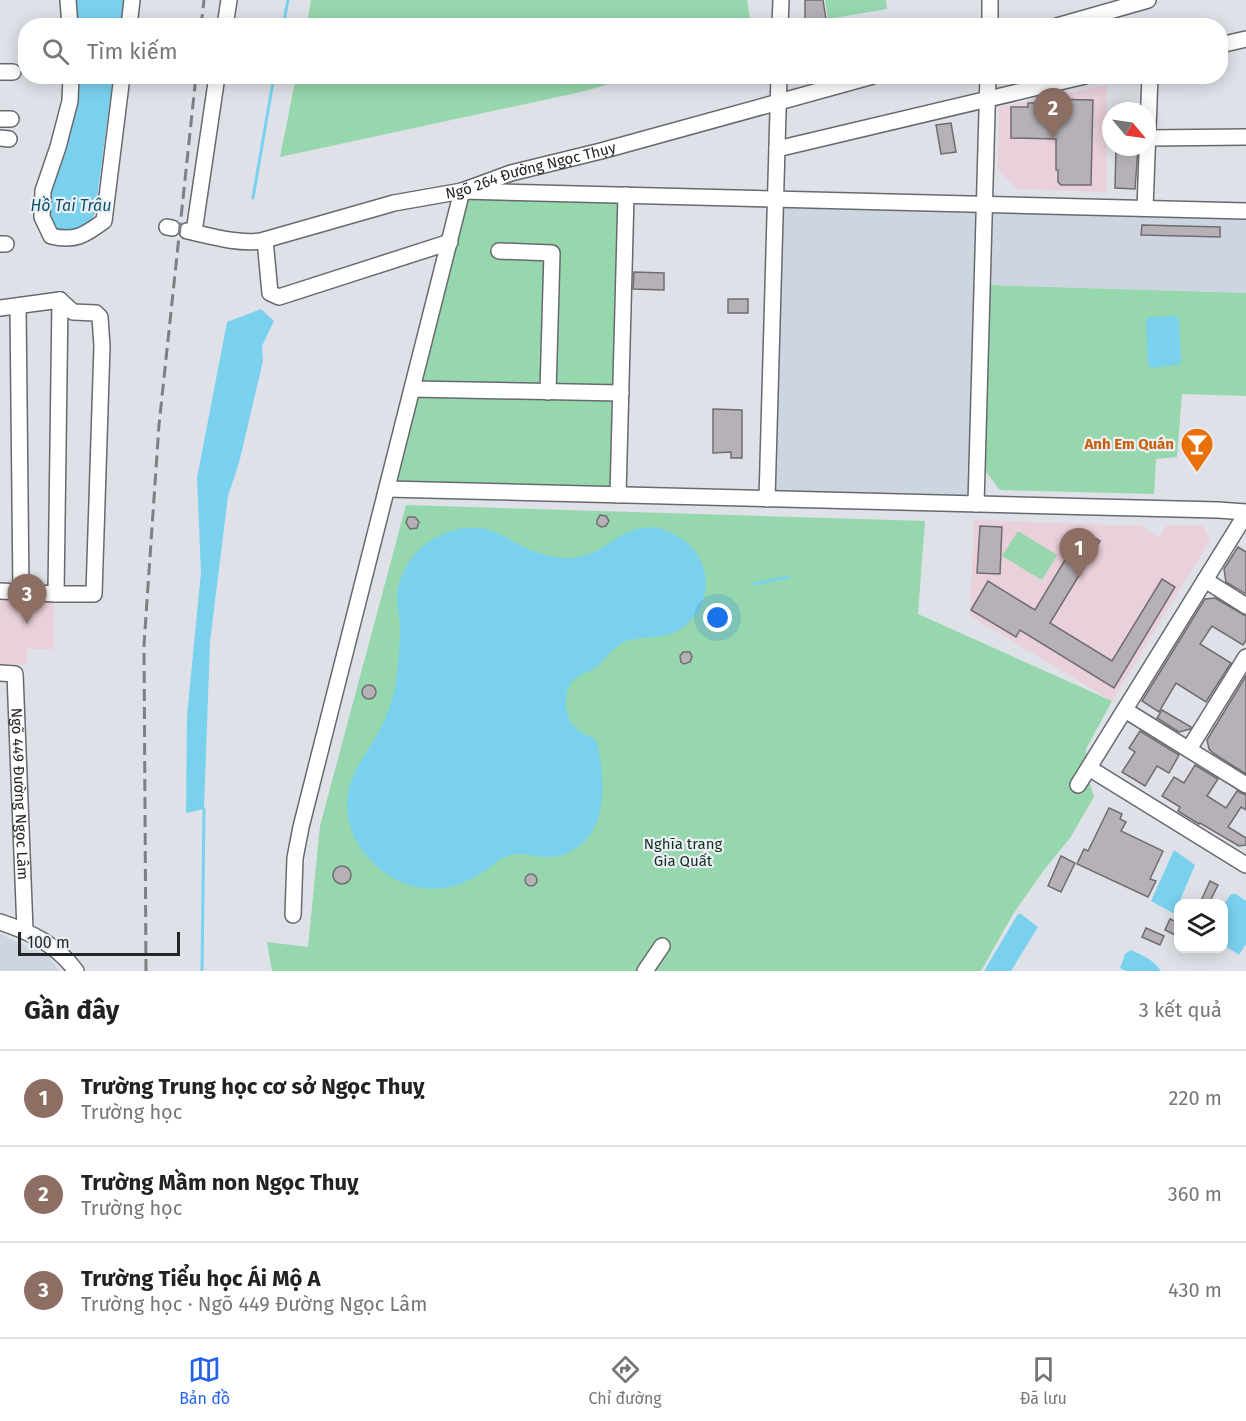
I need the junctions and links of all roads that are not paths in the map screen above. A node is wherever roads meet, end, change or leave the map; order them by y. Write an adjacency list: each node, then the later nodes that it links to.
1 (68, 0): 7 (street)
2 (132, 0): 8 (street)
3 (229, 0): 9 (street)
4 (781, 0): 10 (street)
5 (990, 0): 11 (street)
6 (1148, 0): 12 (street)
7 (69, 18)
8 (130, 18)
9 (226, 18)
10 (780, 18)
11 (990, 18)
12 (1085, 18)
13 (1246, 39): 14 (street)
14 (1228, 43)
15 (71, 84): 16 (street)
16 (121, 84)
17 (215, 84): 36 (street, Ngõ 264 Đường Ngọc Thụy)
18 (779, 84): 25 (street)
19 (845, 84): 25 (street, Ngõ 264 Đường Ngọc Thụy)
20 (988, 84): 23 (street)
21 (1054, 84): 23 (street)
22 (1150, 84): 24 (street)
23 (987, 101): 28 (street); 33 (street)
24 (1149, 102)
25 (778, 103): 28 (street); 30 (street, Ngõ 264 Đường Ngọc Thụy)
26 (1246, 137): 27 (street)
27 (1156, 138)
28 (777, 149): 32 (street)
29 (1147, 156): 34 (street)
30 (462, 191): 31 (street); 36 (street, Ngõ 264 Đường Ngọc Thụy); 37 (street)
31 (626, 195): 32 (street); 44 (street)
32 (776, 199): 33 (street); 47 (street)
33 (985, 204): 34 (street); 48 (street)
34 (1146, 208): 35 (street)
35 (1246, 211)
36 (265, 240): 37 (street)
37 (450, 242): 42 (street)
38 (499, 251): 43 (street)
39 (60, 300): 40 (street); 53 (street); 53 (street)
40 (18, 306): 41 (street); 52 (street)
41 (0, 308)
42 (412, 389): 43 (street); 45 (street)
43 (548, 392): 44 (street)
44 (621, 393): 46 (street)
45 (387, 489): 46 (street); 63 (street)
46 (618, 495): 47 (street)
47 (767, 499): 48 (street)
48 (976, 504): 49 (street)
49 (1246, 513): 50 (street)
50 (1205, 580): 54 (street); 57 (street)
51 (0, 591): 52 (street)
52 (21, 592): 53 (street)
53 (56, 594)
54 (1246, 606)
55 (1246, 657): 58 (street)
56 (0, 673): 65 (street, Ngõ 449 Đường Ngọc Lâm)
57 (1125, 710): 58 (street); 59 (street)
58 (1189, 749): 60 (street)
59 (1089, 768): 61 (street); 62 (street)
60 (1246, 784)
61 (1078, 785)
62 (1246, 865)
63 (293, 915)
64 (0, 922): 65 (street)
65 (25, 930): 67 (street)
66 (662, 946): 68 (street)
67 (76, 971)
68 (645, 971)

